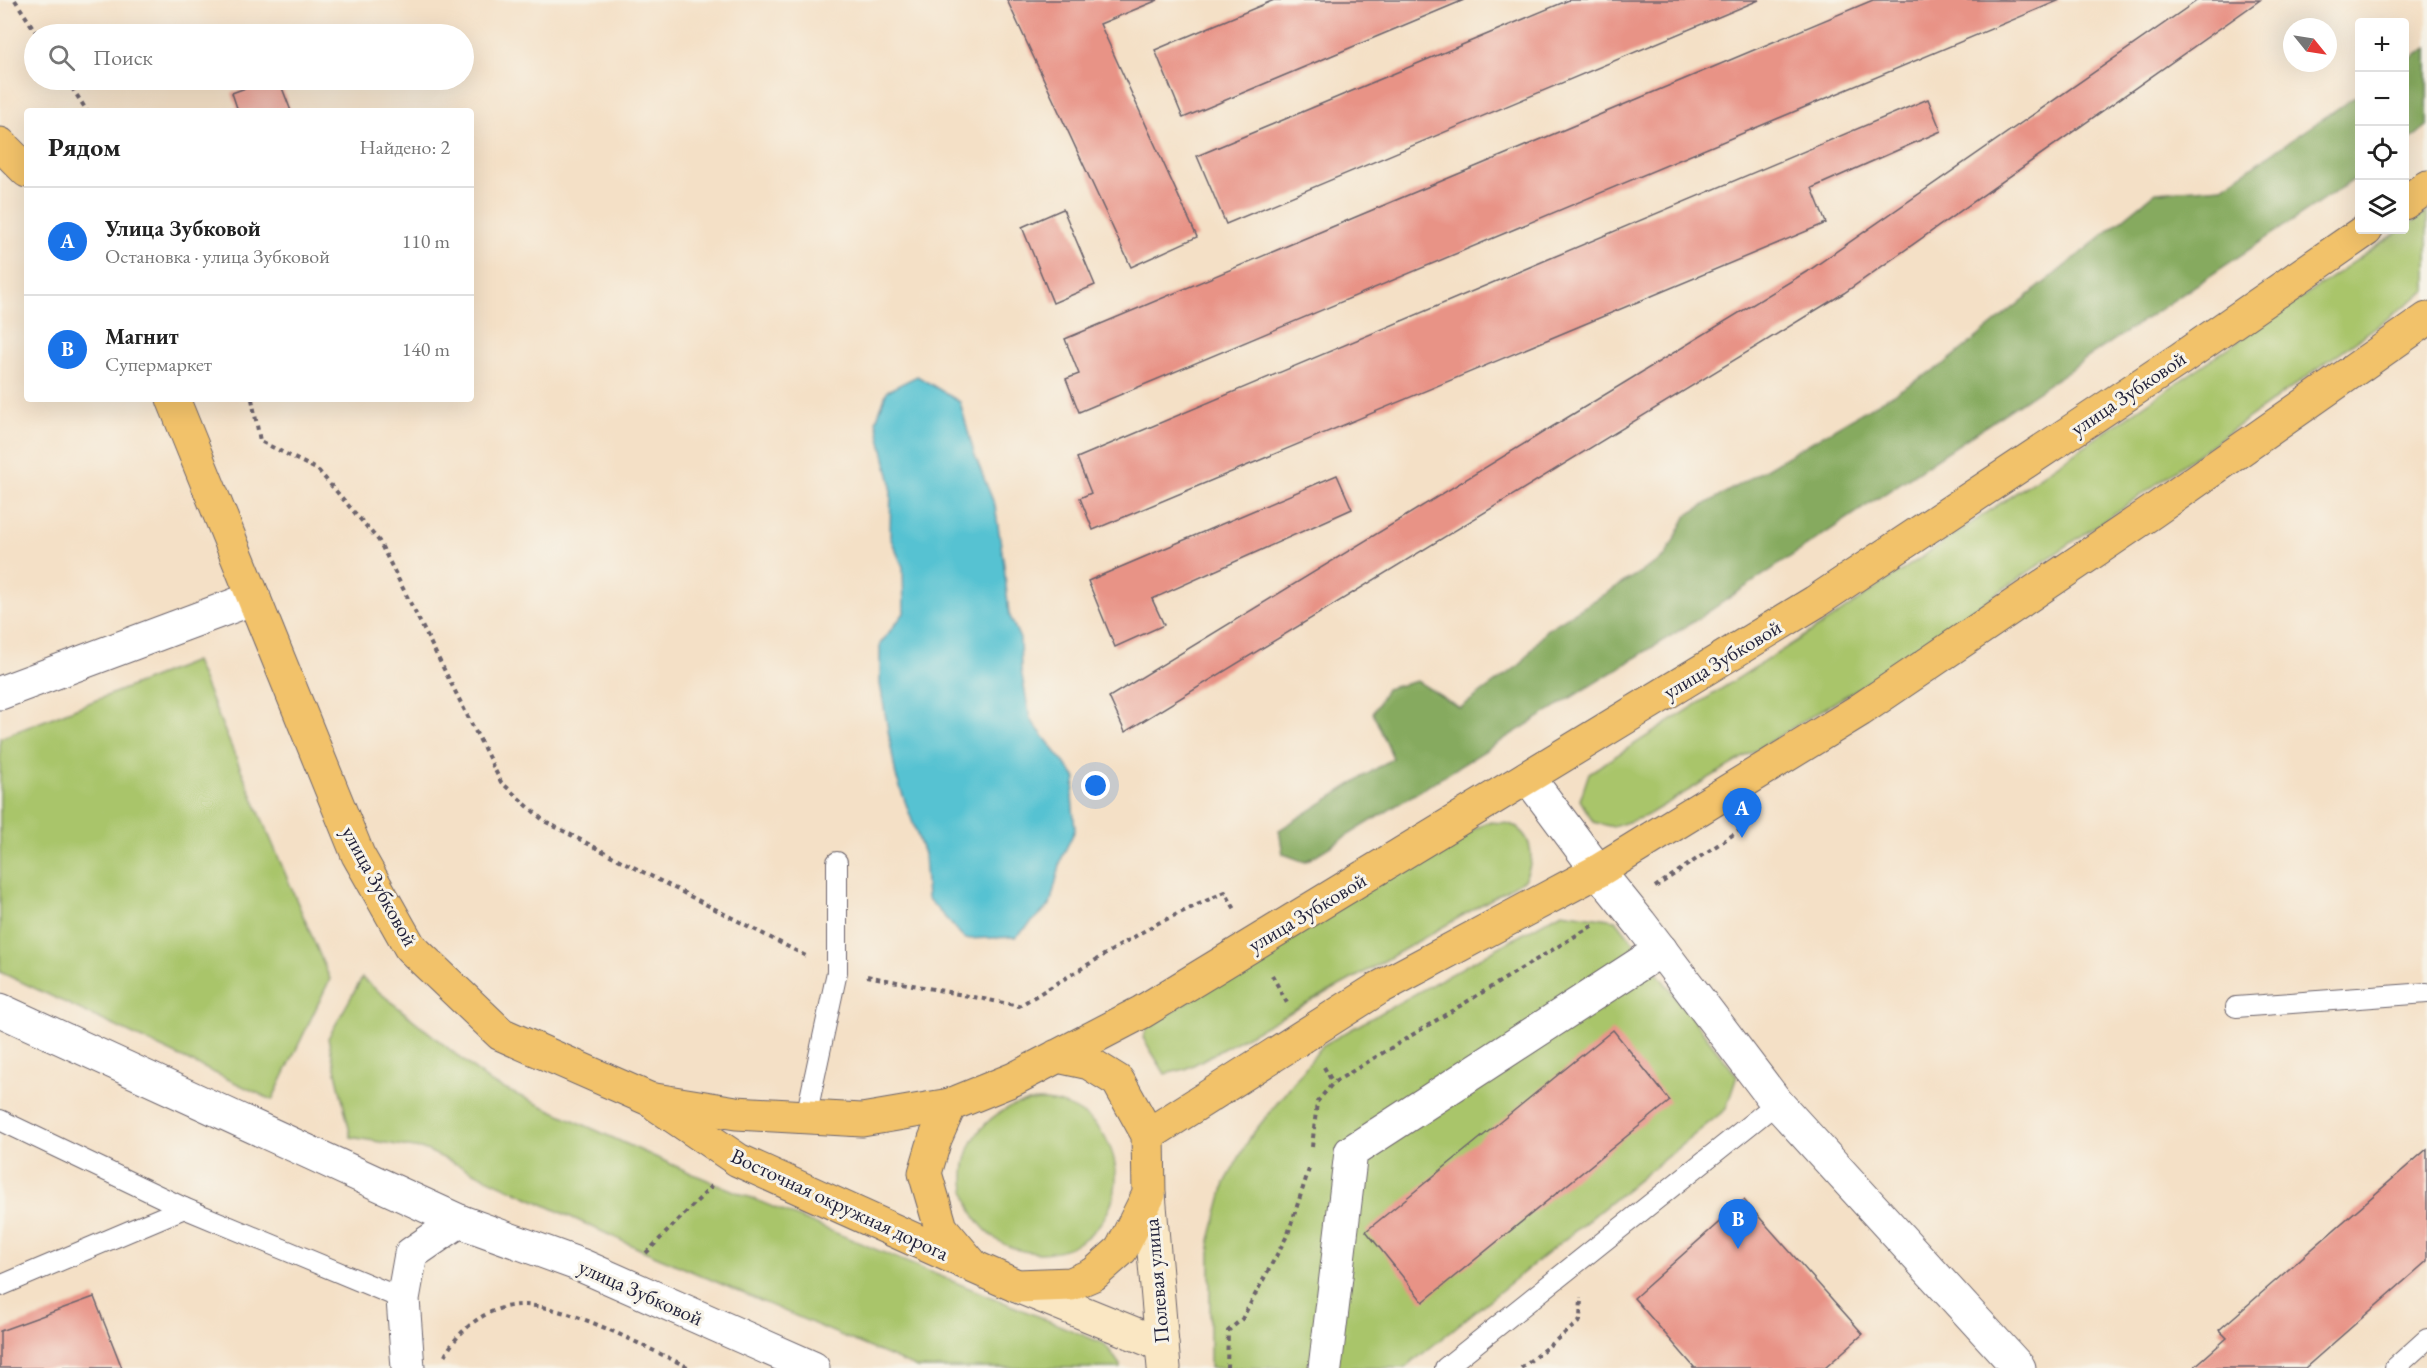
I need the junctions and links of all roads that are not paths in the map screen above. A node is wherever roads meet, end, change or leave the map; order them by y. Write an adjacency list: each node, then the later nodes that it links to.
1 (0, 144): 2 (main road)
2 (24, 168)
3 (2427, 187): 4 (main road)
4 (2409, 200)
5 (2360, 234): 10 (main road, улица Зубковой)
6 (2427, 319): 12 (main road)
7 (174, 402): 8 (main road)
8 (254, 598): 9 (street); 18 (main road, улица Зубковой)
9 (0, 693)
10 (1528, 777): 12 (street); 17 (main road, улица Зубковой)
11 (837, 862): 21 (lane)
12 (1598, 871): 13 (street); 23 (main road)
13 (1661, 950): 19 (street); 35 (street)
14 (2427, 993): 15 (lane)
15 (2236, 1007)
16 (0, 1011): 26 (street, улица Зубковой)
17 (1057, 1056): 20 (main road, улица Зубковой); 23 (main road)
18 (648, 1099): 21 (main road, улица Зубковой); 27 (main road, Восточная окружная дорога)
19 (1777, 1102): 36 (lane); 37 (street)
20 (950, 1105): 21 (main road, улица Зубковой); 27 (main road)
21 (806, 1117)
22 (0, 1120): 25 (lane)
23 (1148, 1135): 24 (main road)
24 (1149, 1194): 29 (main road); 32 (main road, Полевая улица)
25 (184, 1208): 28 (lane); 30 (lane)
26 (459, 1221): 30 (street); 34 (street, улица Зубковой)
27 (974, 1267): 29 (main road)
28 (0, 1286)
29 (1017, 1286): 32 (main road)
30 (403, 1299): 33 (street)
31 (2427, 1339): 38 (lane)
32 (1163, 1356)
33 (408, 1368)
34 (813, 1368)
35 (1325, 1368)
36 (1445, 1368)
37 (2019, 1368)
38 (2394, 1368)

